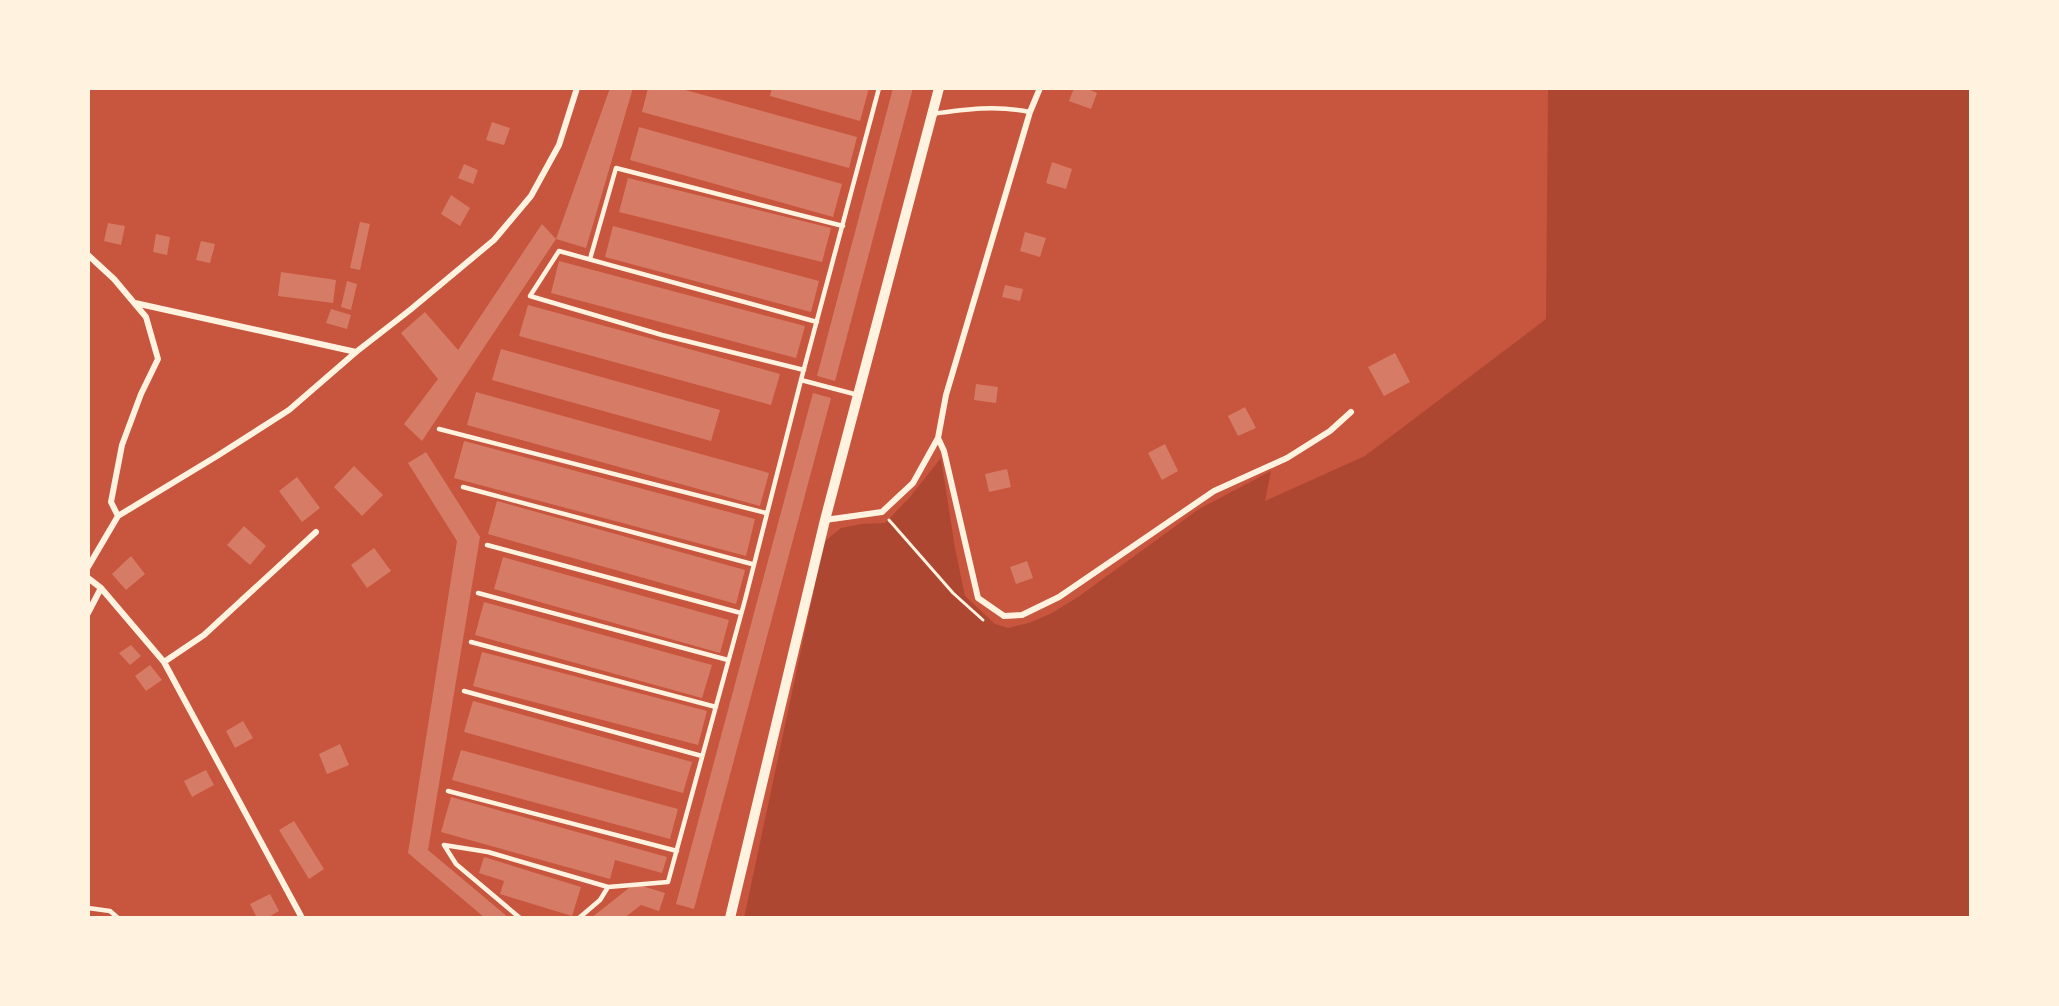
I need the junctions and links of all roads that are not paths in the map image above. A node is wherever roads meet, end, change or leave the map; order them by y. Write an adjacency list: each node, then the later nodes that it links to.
1 (578, 88): 12 (street)
2 (879, 88): 7 (lane)
3 (939, 88): 6 (street)
4 (1040, 88): 5 (street)
5 (1030, 112): 6 (lane); 18 (street)
6 (933, 114): 15 (street)
7 (843, 226): 9 (lane); 11 (lane)
8 (88, 255): 10 (street)
9 (590, 259): 11 (lane); 13 (lane)
10 (134, 303): 12 (street); 21 (street)
11 (817, 322): 13 (lane)
12 (356, 352): 21 (street)
13 (804, 370): 14 (lane)
14 (801, 380): 15 (lane); 20 (lane)
15 (858, 395): 22 (street)
16 (1352, 412): 18 (street)
17 (439, 429): 20 (lane)
18 (938, 438): 22 (street)
19 (463, 487): 25 (lane)
20 (766, 513): 25 (lane)
21 (118, 516): 26 (street)
22 (825, 520): 46 (street)
23 (316, 532): 34 (street)
24 (487, 545): 31 (lane)
25 (752, 564): 31 (lane)
26 (88, 567)
27 (88, 578): 28 (street)
28 (101, 588): 30 (street); 34 (street)
29 (478, 593): 33 (lane)
30 (88, 613)
31 (741, 613): 33 (lane)
32 (471, 642): 36 (lane)
33 (728, 660): 36 (lane)
34 (164, 662): 43 (street)
35 (464, 692): 37 (lane)
36 (716, 707): 37 (lane)
37 (702, 756): 39 (lane)
38 (447, 790): 39 (lane)
39 (676, 851): 40 (lane)
40 (608, 887): 44 (lane); 45 (lane)
41 (88, 908): 42 (lane)
42 (118, 918)
43 (302, 918)
44 (520, 918)
45 (579, 918)
46 (730, 918)

